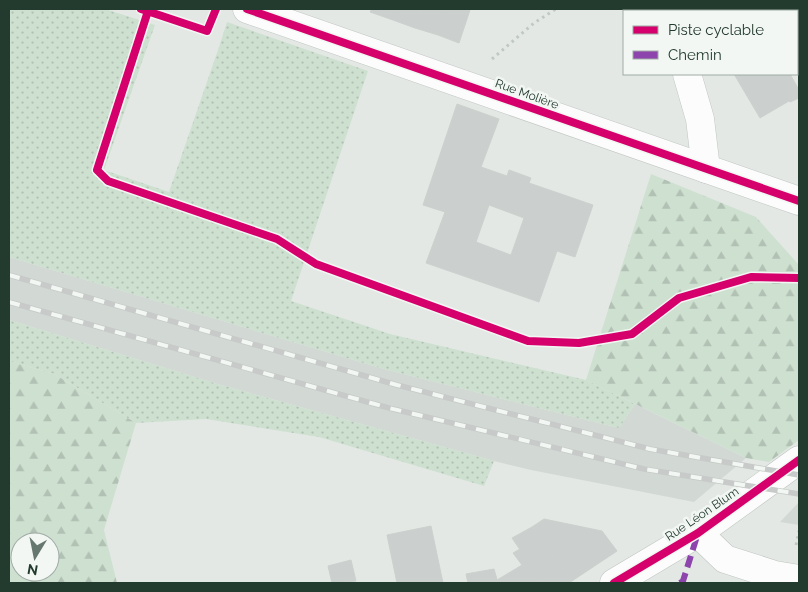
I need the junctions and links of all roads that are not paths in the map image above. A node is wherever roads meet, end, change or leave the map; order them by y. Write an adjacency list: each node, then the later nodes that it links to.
1 (247, 9): 3 (street, Rue Molière)
2 (687, 75): 3 (street)
3 (706, 169): 4 (street, Rue Molière)
4 (799, 201)
5 (799, 460): 6 (street, Rue Léon Blum)
6 (698, 533): 7 (street); 8 (street, Rue Léon Blum)
7 (799, 579)
8 (614, 583)

